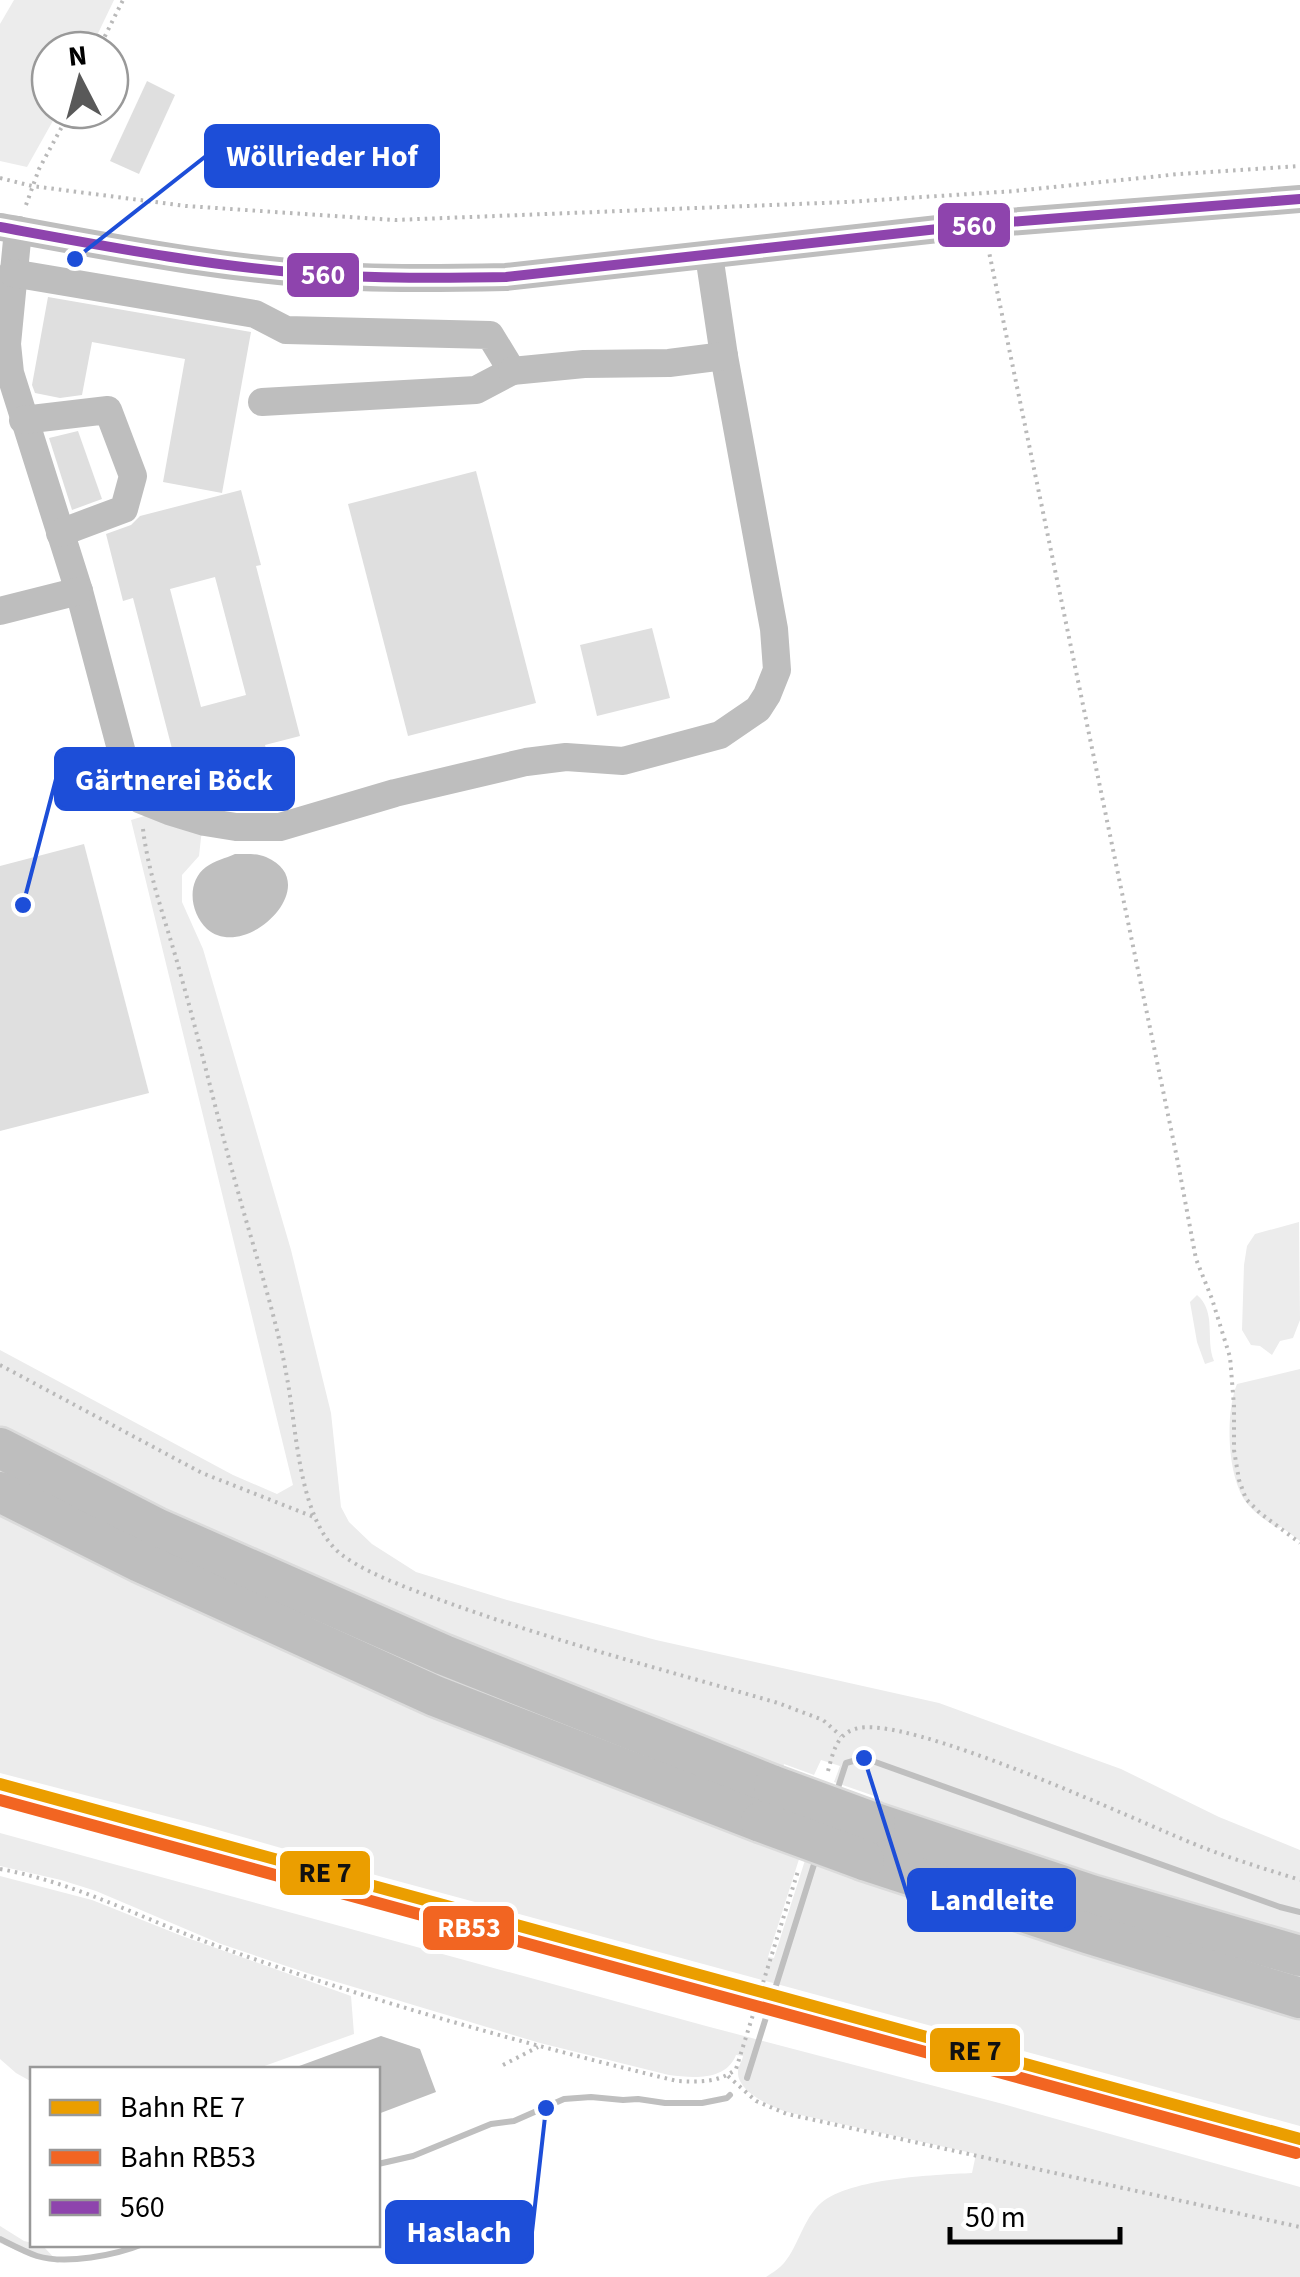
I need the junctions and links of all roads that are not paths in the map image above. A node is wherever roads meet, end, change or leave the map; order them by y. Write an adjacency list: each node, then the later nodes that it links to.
1 (1300, 199): 3 (street)
2 (9, 229): 3 (street); 4 (street)
3 (709, 255): 5 (street)
4 (12, 274): 6 (street); 8 (street)
5 (724, 356): 6 (street); 10 (street)
6 (512, 371): 7 (street)
7 (262, 402)
8 (24, 420): 9 (street); 9 (street)
9 (60, 533): 10 (street)
10 (80, 591): 11 (street)
11 (0, 612)
12 (0, 1448): 14 (highway)
13 (0, 1492): 14 (highway)
14 (768, 1804): 15 (highway, bridge)
15 (869, 1841): 16 (highway); 17 (highway)
16 (1300, 1956)
17 (1300, 1998)

